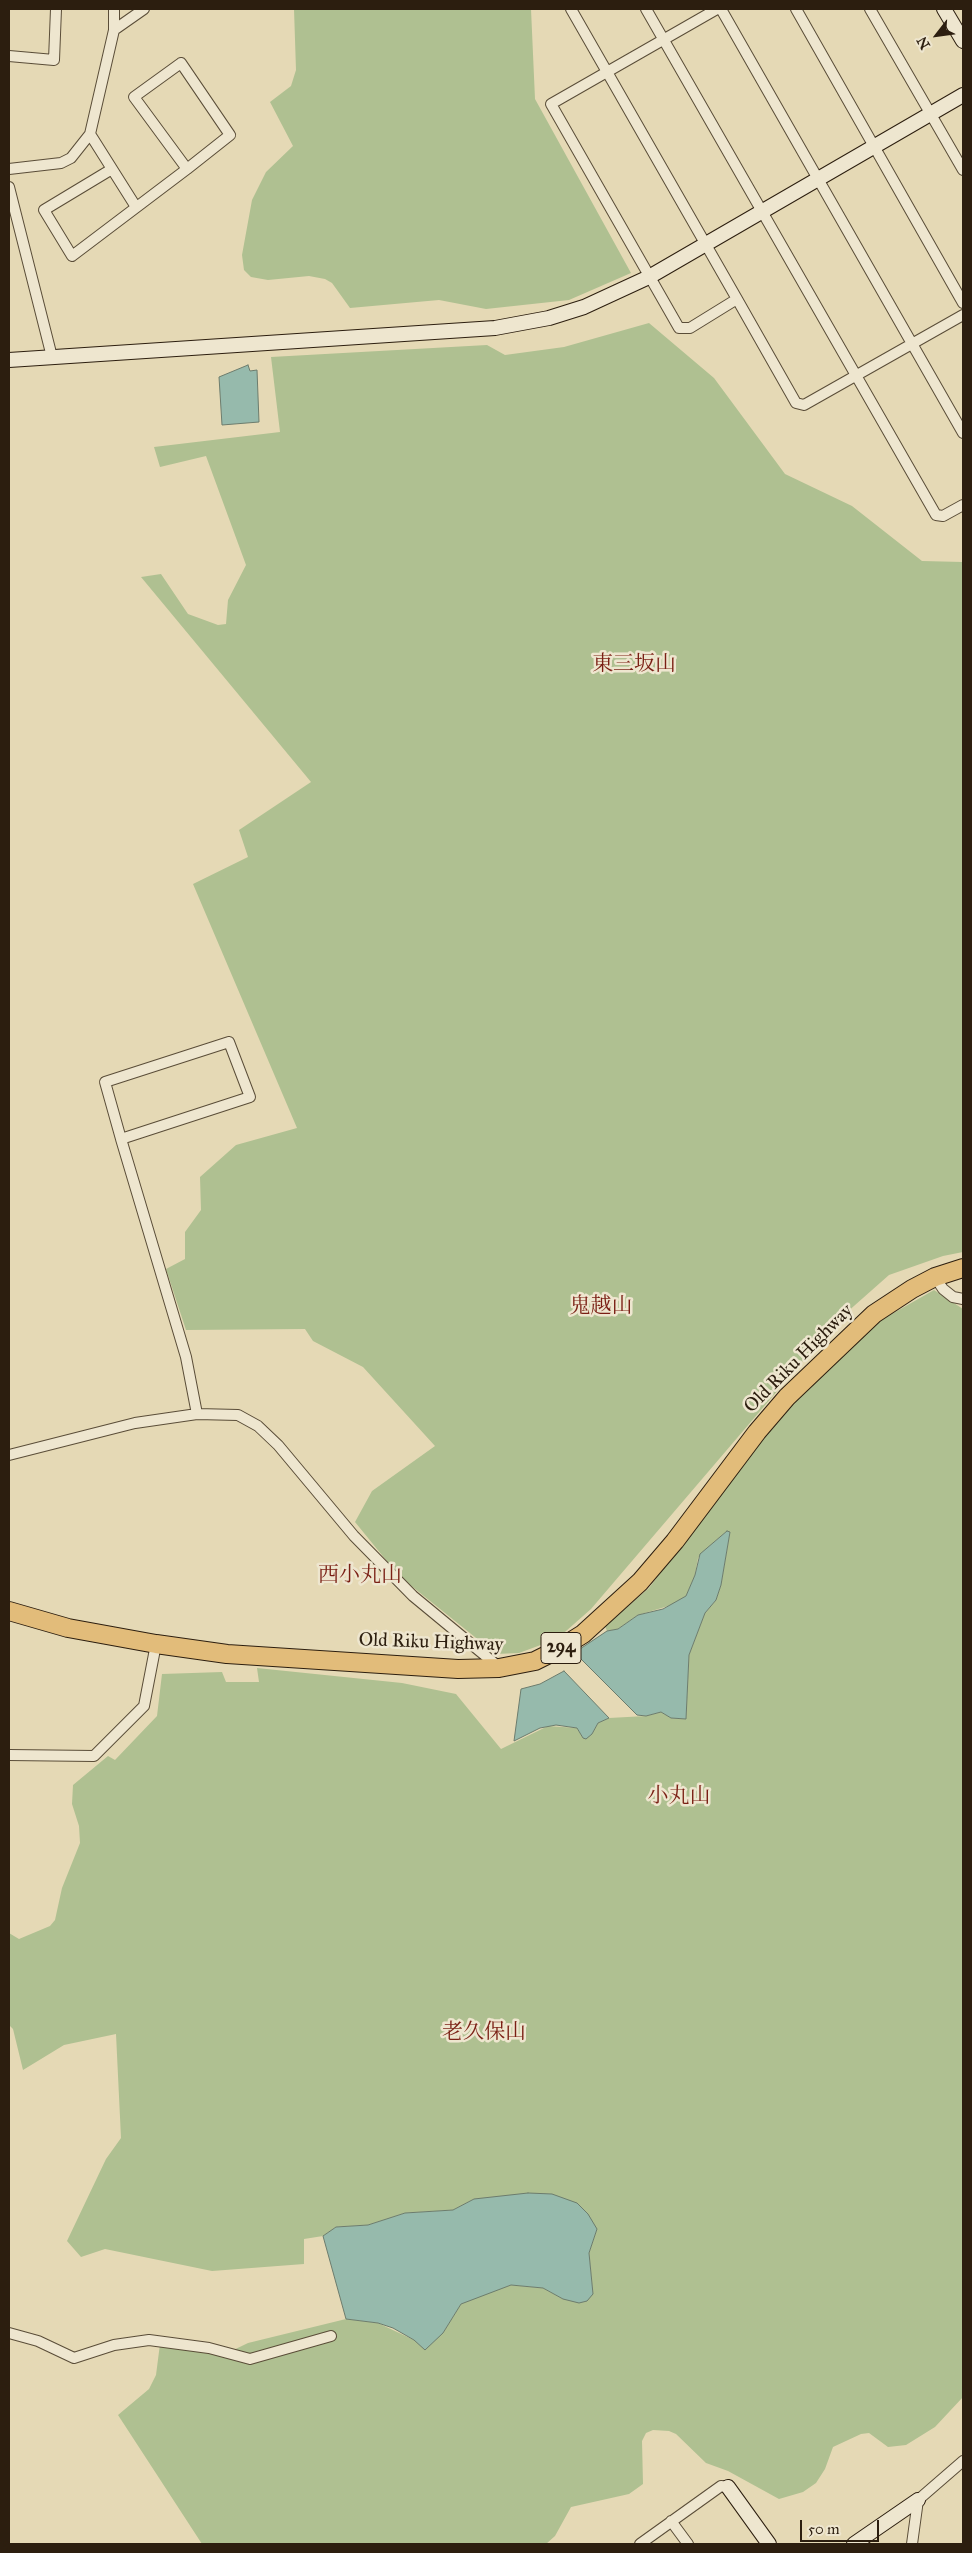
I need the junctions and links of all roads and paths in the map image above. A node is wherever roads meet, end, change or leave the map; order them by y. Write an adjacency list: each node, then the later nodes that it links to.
1 (56, 9): 13 (street)
2 (114, 9): 10 (street)
3 (144, 9): 10 (street)
4 (571, 9): 14 (street)
5 (646, 9): 11 (street)
6 (719, 9): 11 (street); 23 (street)
7 (796, 9): 18 (street)
8 (870, 9): 16 (street)
9 (944, 9): 12 (street)
10 (114, 30): 17 (street)
11 (663, 40): 14 (street); 26 (street)
12 (963, 40)
13 (9, 56)
14 (607, 72): 27 (street); 28 (street)
15 (963, 95): 16 (street)
16 (931, 114): 18 (street); 22 (street)
17 (90, 134): 19 (street); 20 (street)
18 (875, 147): 23 (street); 30 (street)
19 (9, 169)
20 (112, 169): 25 (street); 25 (street)
21 (187, 169): 21 (street); 25 (street)
22 (963, 170)
23 (818, 180): 26 (street); 32 (street)
24 (9, 187): 33 (street)
25 (136, 206)
26 (763, 211): 27 (street); 35 (street)
27 (706, 243): 28 (street); 29 (street)
28 (649, 277): 29 (street); 33 (street)
29 (737, 299): 35 (street)
30 (963, 303)
31 (963, 316): 32 (street)
32 (913, 346): 35 (street); 36 (street)
33 (52, 357): 34 (street)
34 (9, 360)
35 (856, 376): 37 (street)
36 (963, 433)
37 (963, 505)
38 (121, 1139): 38 (street); 42 (street)
39 (963, 1268): 40 (highway, Old Riku Highway / 294)
40 (935, 1278): 41 (street); 46 (highway, Old Riku Highway / 294)
41 (963, 1299)
42 (197, 1414): 43 (street); 46 (street)
43 (9, 1455)
44 (9, 1611): 45 (highway, Old Riku Highway / 294)
45 (156, 1644): 46 (highway, Old Riku Highway / 294); 47 (street)
46 (499, 1668)
47 (9, 1755)
48 (9, 2333): 49 (street)
49 (331, 2336)
50 (963, 2461): 52 (street)
51 (728, 2487): 53 (street); 56 (street)
52 (918, 2500): 57 (street); 58 (street)
53 (671, 2521): 54 (street); 55 (street)
54 (640, 2544)
55 (688, 2544)
56 (768, 2544)
57 (854, 2544)
58 (912, 2544)

